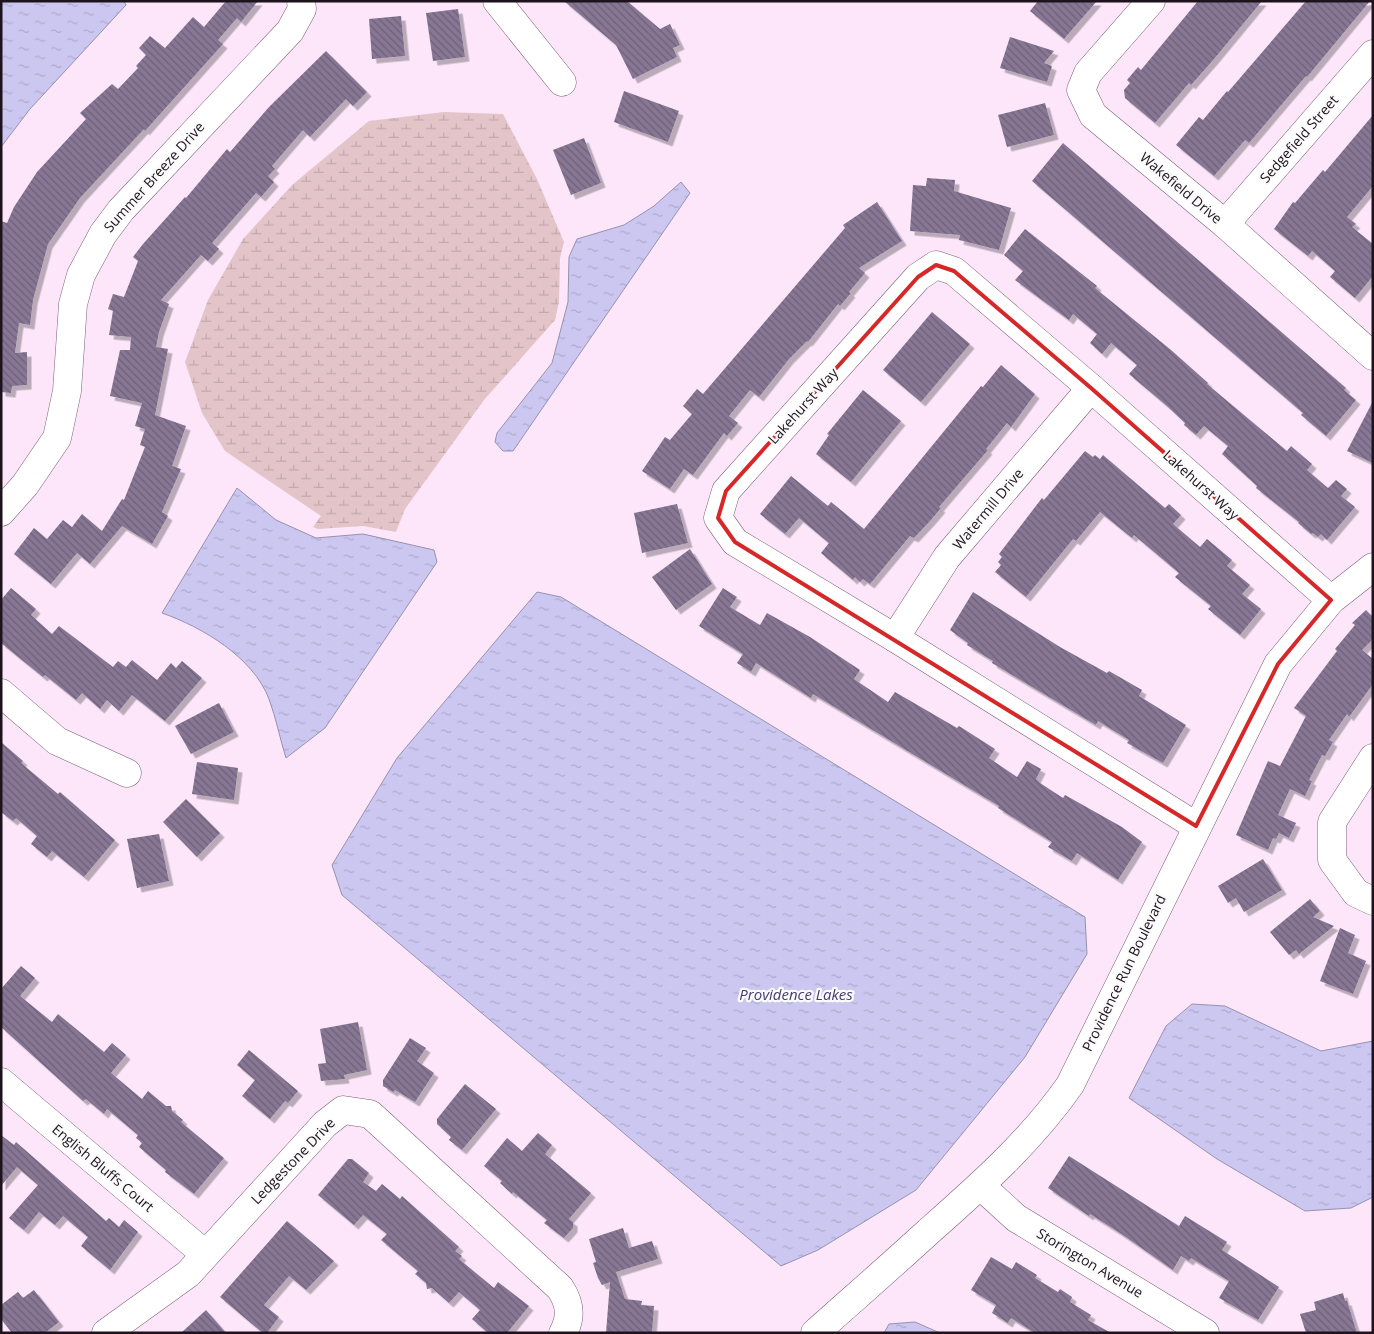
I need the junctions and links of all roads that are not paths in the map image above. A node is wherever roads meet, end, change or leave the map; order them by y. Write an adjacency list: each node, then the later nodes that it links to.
1 (302, 1): 9 (street, Summer Breeze Drive)
2 (497, 1): 5 (street)
3 (1151, 1): 6 (street, Wakefield Drive)
4 (1373, 54): 6 (street, Sedgefield Street)
5 (562, 82)
6 (1225, 224): 7 (street, Wakefield Drive)
7 (1373, 356)
8 (1091, 388): 11 (street, Lakehurst Way); 12 (street, Watermill Drive); 12 (street, Lakehurst Way)
9 (1, 512)
10 (1373, 567): 11 (street, Providence Run Boulevard)
11 (1331, 600): 16 (street, Providence Run Boulevard)
12 (895, 638): 16 (street, Lakehurst Way)
13 (1, 693): 15 (street)
14 (1373, 758): 17 (street)
15 (127, 773)
16 (1196, 826): 19 (street, Providence Run Boulevard)
17 (1373, 901)
18 (1, 1082): 20 (street, English Bluffs Court)
19 (981, 1186): 23 (street, Providence Run Boulevard); 24 (street, Storington Avenue)
20 (205, 1254): 21 (street, Ledgestone Drive); 22 (street, Ledgestone Drive)
21 (106, 1333)
22 (563, 1333)
23 (815, 1333)
24 (1205, 1333)

